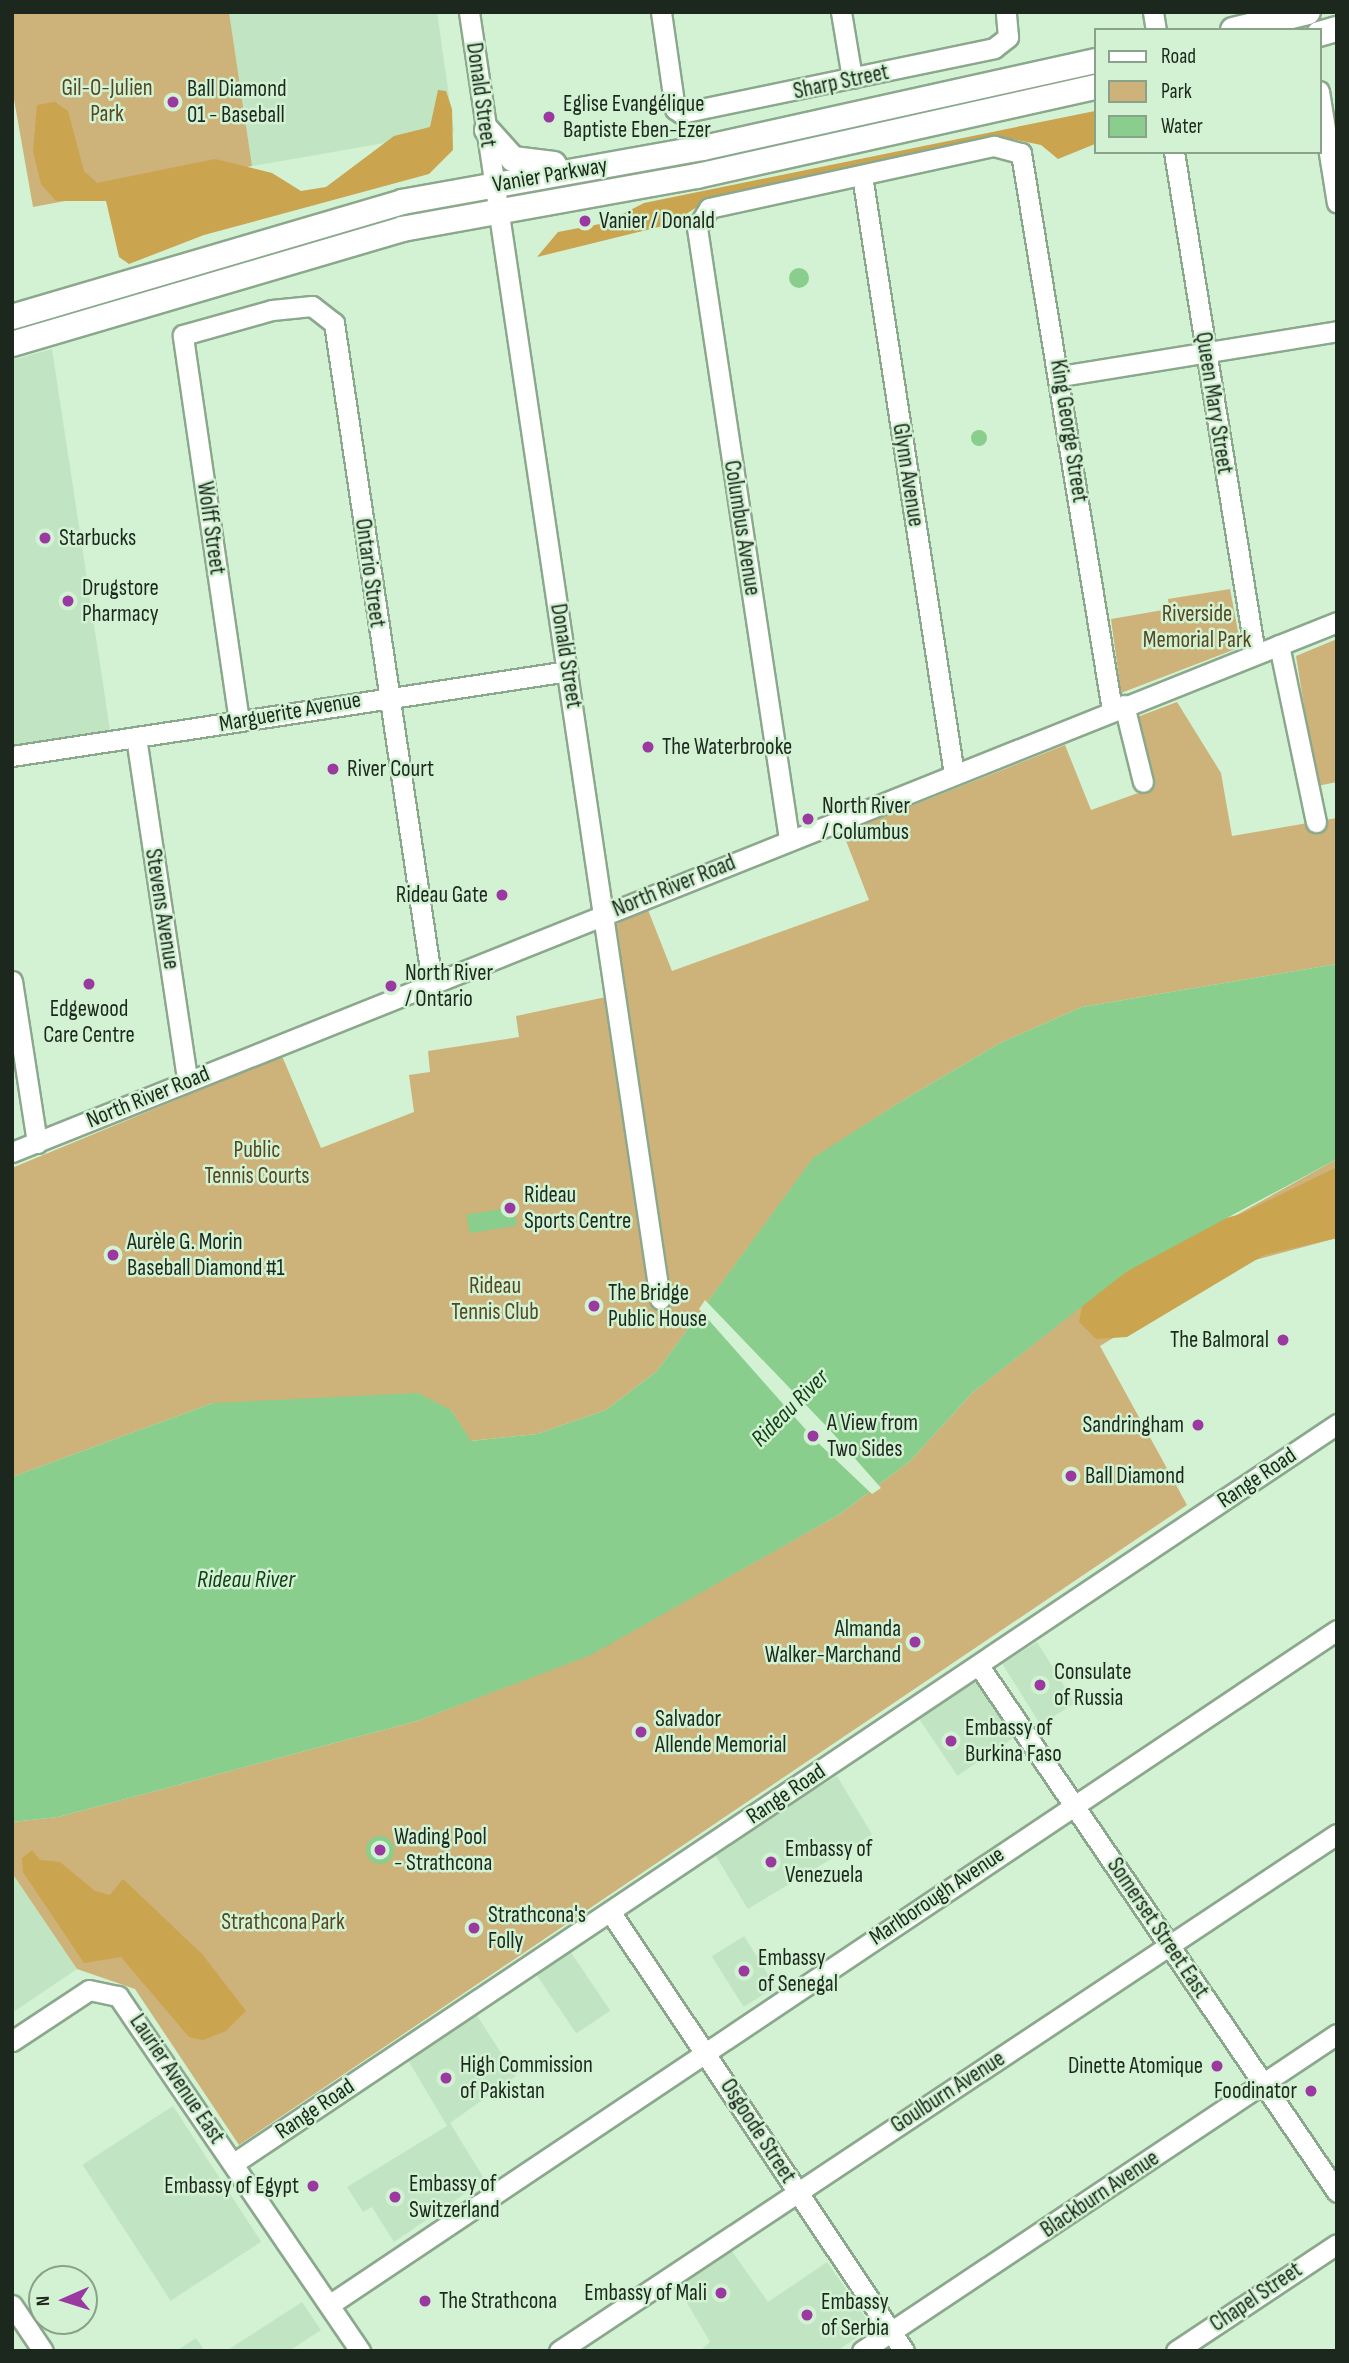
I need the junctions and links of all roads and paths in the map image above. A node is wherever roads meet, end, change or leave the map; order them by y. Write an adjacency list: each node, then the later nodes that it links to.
1 (469, 12): 11 (street, Donald Street)
2 (661, 12): 8 (street, Sharp Street)
3 (841, 12): 8 (street)
4 (1006, 12): 8 (street, Sharp Street)
5 (1308, 12): 6 (main road)
6 (1241, 28)
7 (1094, 61): 13 (main road, Vanier Parkway)
8 (852, 78)
9 (1094, 88): 17 (main road)
10 (1321, 103): 16 (street)
11 (487, 130): 13 (main road); 15 (street, Donald Street)
12 (1174, 154): 22 (street, Queen Mary Street)
13 (638, 160): 15 (main road, Vanier Parkway)
14 (862, 175): 23 (street, King George Street); 33 (street, Glynn Avenue); 36 (street, Columbus Avenue)
15 (495, 184): 17 (street, Donald Street); 18 (main road, Vanier Parkway)
16 (1337, 202)
17 (499, 211): 21 (main road); 27 (street, Donald Street)
18 (12, 317)
19 (1337, 331): 22 (street)
20 (183, 335): 28 (street, Ontario Street); 30 (street, Wolff Street)
21 (12, 344)
22 (1205, 353): 23 (street); 26 (street, Queen Mary Street)
23 (1060, 376): 29 (street, King George Street)
24 (1337, 622): 25 (street, North River Road)
25 (1279, 645): 26 (street, North River Road); 35 (street)
26 (1255, 654): 29 (street, North River Road)
27 (568, 671): 28 (street, Marguerite Avenue); 37 (street, Donald Street)
28 (388, 695): 30 (street, Marguerite Avenue); 39 (street, Ontario Street)
29 (1118, 707): 33 (street, North River Road); 34 (street, King George Street)
30 (239, 721): 31 (street, Marguerite Avenue)
31 (136, 737): 32 (street, Marguerite Avenue); 40 (street, Stevens Avenue)
32 (12, 756)
33 (954, 774): 36 (street, North River Road)
34 (1143, 782)
35 (1316, 822)
36 (789, 839): 37 (street, North River Road)
37 (602, 915): 39 (street, North River Road); 43 (street, Donald Street)
38 (12, 981): 41 (street)
39 (432, 983): 40 (street, North River Road)
40 (187, 1080): 41 (street, North River Road)
41 (37, 1143): 42 (street, North River Road)
42 (12, 1152)
43 (660, 1299)
44 (1336, 1426): 46 (street, Range Road)
45 (1337, 1630): 47 (street, Marlborough Avenue)
46 (979, 1666): 47 (street, Somerset Street East); 49 (street, Range Road)
47 (1073, 1804): 50 (street, Somerset Street East); 53 (street, Marlborough Avenue)
48 (1337, 1834): 50 (street, Goulburn Avenue)
49 (611, 1913): 53 (street, Osgoode Street); 55 (street, Range Road)
50 (1170, 1945): 54 (street, Somerset Street East); 56 (street, Goulburn Avenue)
51 (1337, 2034): 54 (street, Blackburn Avenue)
52 (12, 2041): 55 (street, Laurier Avenue East)
53 (706, 2052): 56 (street, Osgoode Street); 60 (street, Marlborough Avenue)
54 (1263, 2084): 57 (street, Somerset Street East); 61 (street, Blackburn Avenue)
55 (234, 2163): 60 (street, Laurier Avenue East)
56 (798, 2191): 61 (street, Osgoode Street); 64 (street, Goulburn Avenue)
57 (1337, 2192)
58 (1337, 2244): 67 (street, Chapel Street)
59 (12, 2305): 62 (street)
60 (330, 2305): 63 (street, Laurier Avenue East)
61 (891, 2332): 65 (street, Blackburn Avenue); 66 (street, Osgoode Street)
62 (43, 2351)
63 (360, 2351)
64 (559, 2351)
65 (862, 2351)
66 (904, 2351)
67 (1176, 2351)

